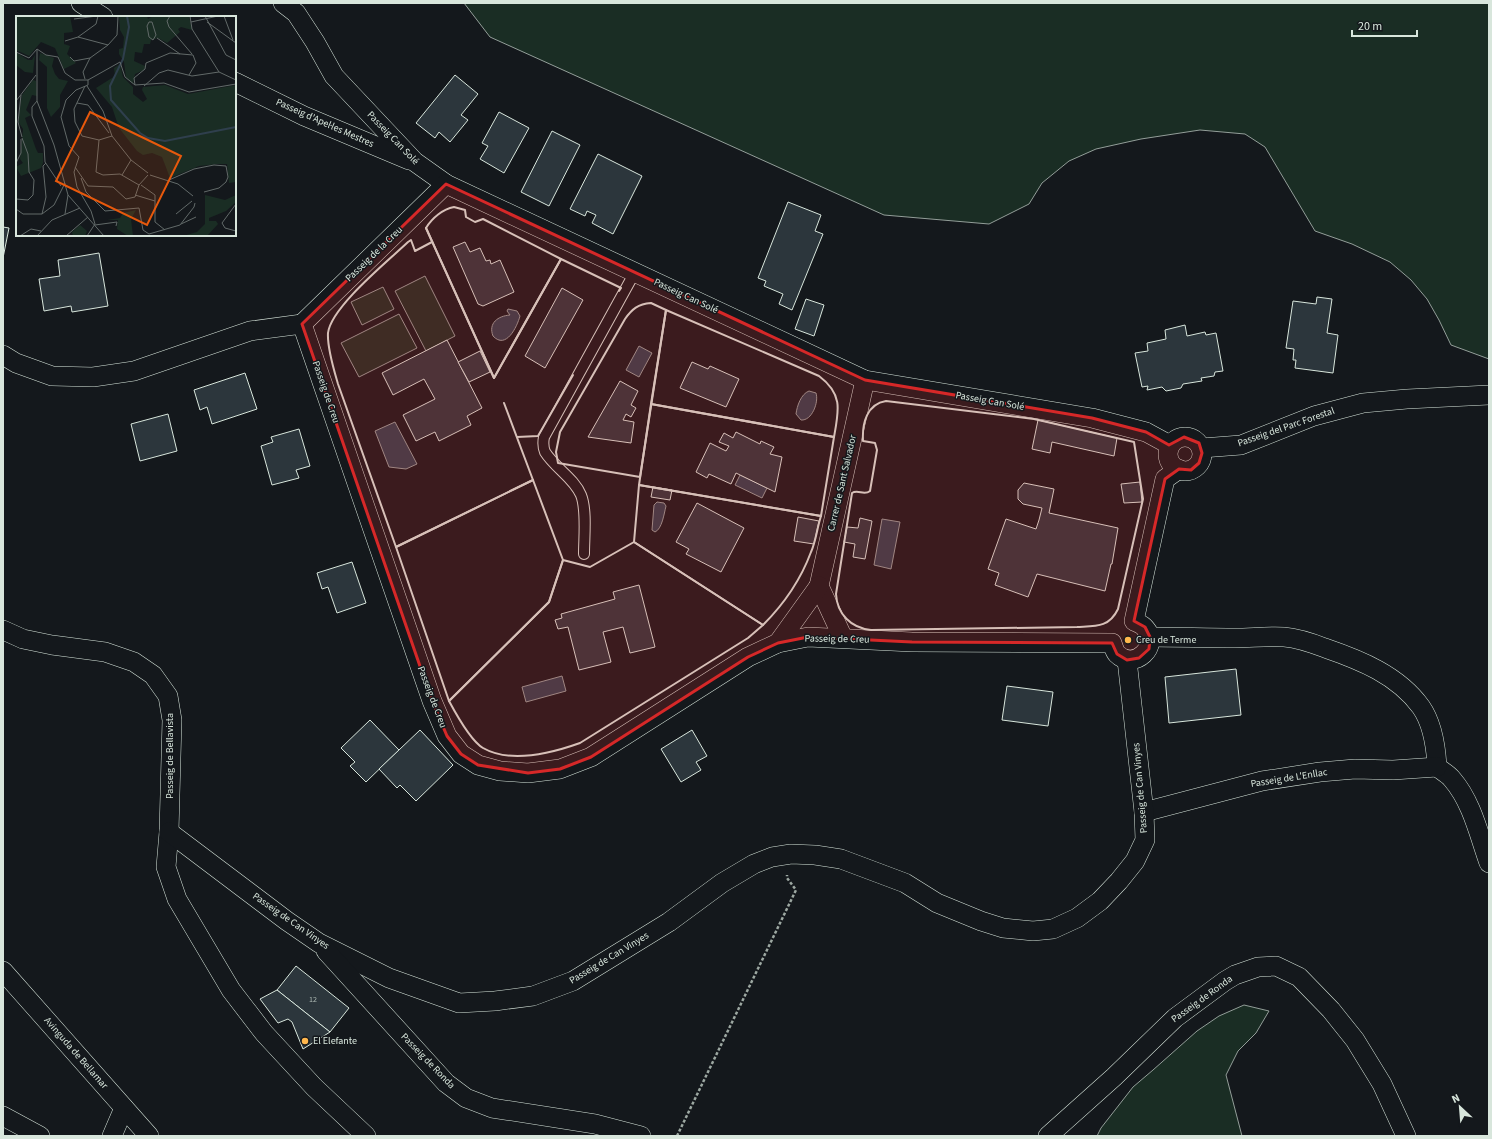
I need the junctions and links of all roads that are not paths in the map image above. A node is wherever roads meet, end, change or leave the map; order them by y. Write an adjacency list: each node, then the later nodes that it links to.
1 (81, 3): 3 (street)
2 (283, 3): 5 (street, Passeig Can Solé)
3 (101, 16)
4 (236, 82): 5 (street, Passeig d'Apel·les Mestres)
5 (415, 162): 6 (street, Passeig Can Solé)
6 (446, 184): 7 (street, Passeig Can Solé); 8 (street, Passeig de la Creu)
7 (635, 272): 10 (street, Passeig Can Solé); 15 (lane)
8 (302, 324): 9 (street); 20 (street, Passeig de Creu)
9 (3, 355)
10 (865, 380): 12 (street, Passeig Can Solé); 16 (street, Carrer de Sant Salvador)
11 (1489, 395): 13 (street, Passeig del Parc Forestal)
12 (1170, 446): 13 (street); 14 (street)
13 (1202, 448): 14 (street)
14 (1178, 469): 18 (street)
15 (584, 554)
16 (819, 586): 19 (street); 20 (street, Carrer de Sant Salvador)
17 (3, 630): 24 (street, Passeig de Bellavista)
18 (1150, 637): 21 (street); 22 (street)
19 (843, 638): 20 (street, Passeig de Creu); 21 (street, Passeig de Creu)
20 (778, 643)
21 (1127, 660): 23 (street, Passeig de Can Vinyes)
22 (1438, 767): 23 (street, Passeig de L'Enllac); 25 (street)
23 (1144, 812): 26 (street, Passeig de Can Vinyes)
24 (170, 832): 26 (street, Passeig de Can Vinyes); 33 (street)
25 (1489, 863)
26 (319, 943): 34 (street, Passeig de Ronda)
27 (3, 971): 28 (street, Avinguda de Bellamar)
28 (124, 1108): 31 (street); 32 (street, Avinguda de Bellamar)
29 (3, 1116): 30 (street)
30 (40, 1136)
31 (112, 1136)
32 (149, 1136)
33 (366, 1136)
34 (641, 1136)
35 (1048, 1136): 36 (street, Passeig de Ronda)
36 (1406, 1136)

